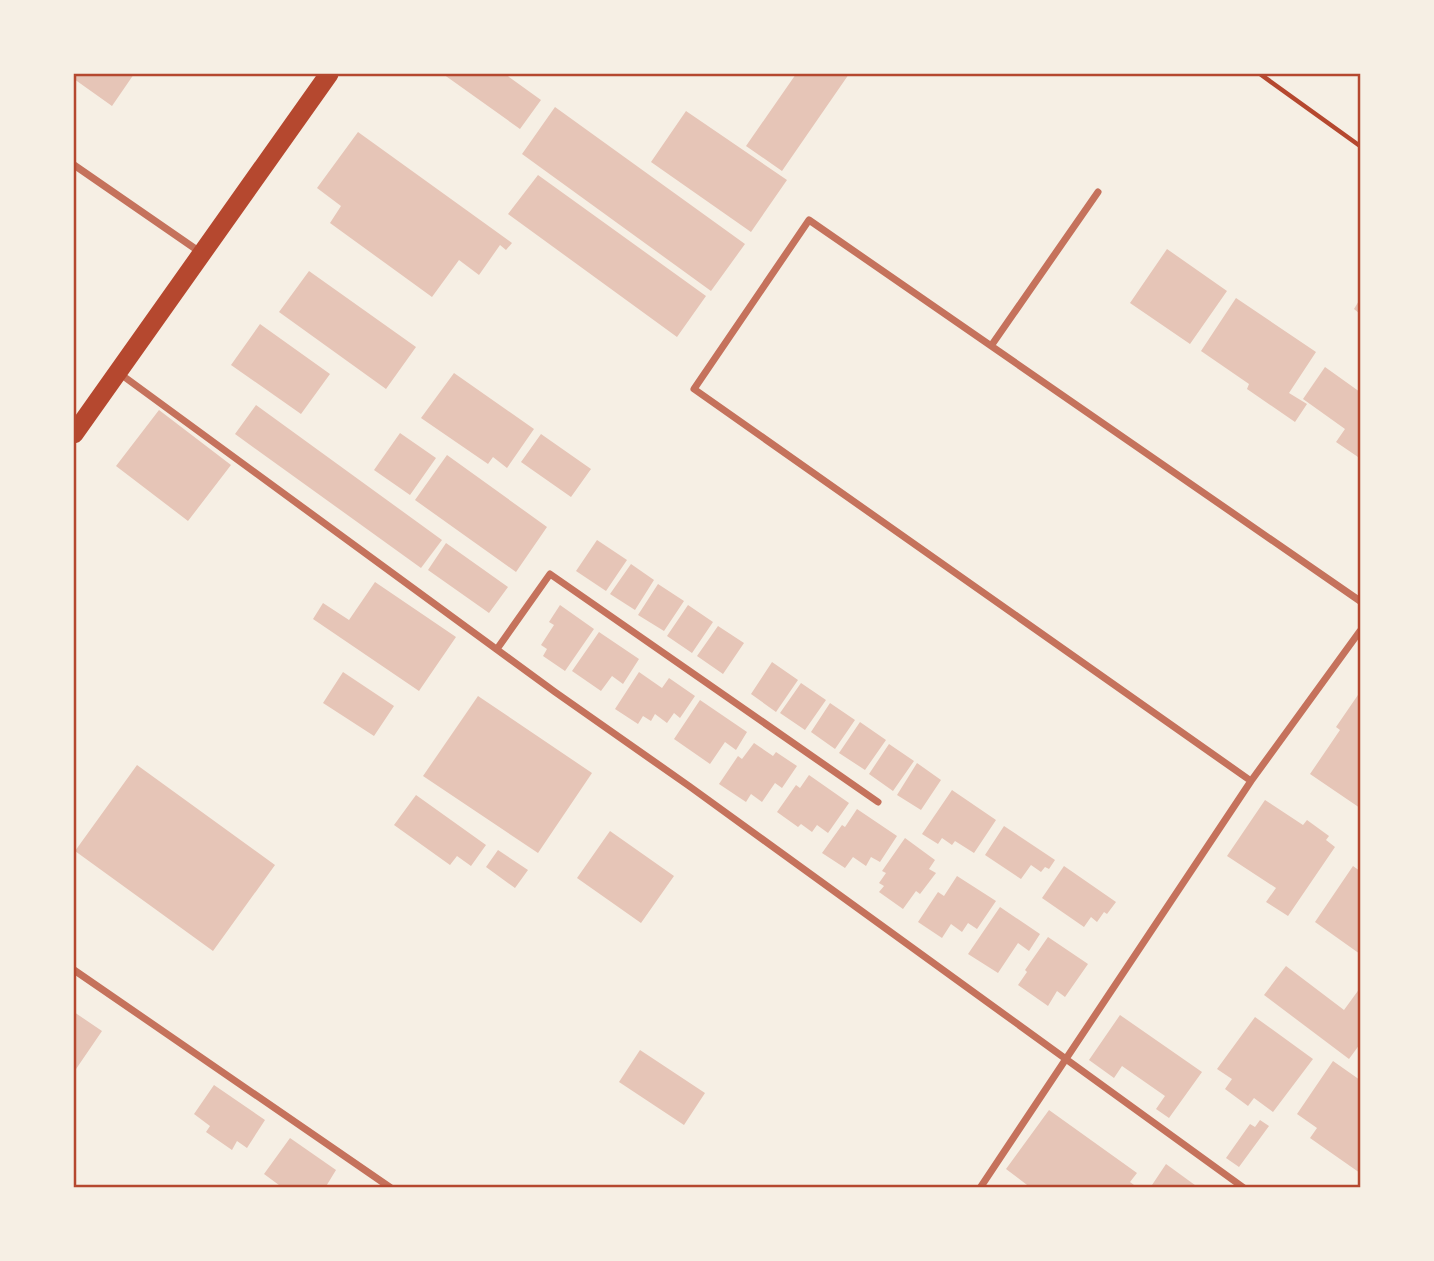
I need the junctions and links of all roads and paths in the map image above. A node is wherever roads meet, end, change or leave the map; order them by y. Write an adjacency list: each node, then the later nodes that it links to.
1 (329, 74): 6 (highway)
2 (1260, 74): 3 (path)
3 (1360, 146)
4 (74, 165): 6 (street)
5 (1098, 192): 7 (street)
6 (201, 253): 8 (highway)
7 (991, 346): 10 (street); 13 (street)
8 (117, 372): 9 (highway); 12 (street)
9 (74, 433)
10 (1360, 601)
11 (1360, 631): 13 (street)
12 (497, 649): 14 (street); 16 (street)
13 (1251, 781): 16 (street)
14 (877, 802)
15 (74, 970): 17 (street)
16 (1067, 1059): 18 (street); 19 (street)
17 (391, 1188)
18 (980, 1188)
19 (1244, 1188)

